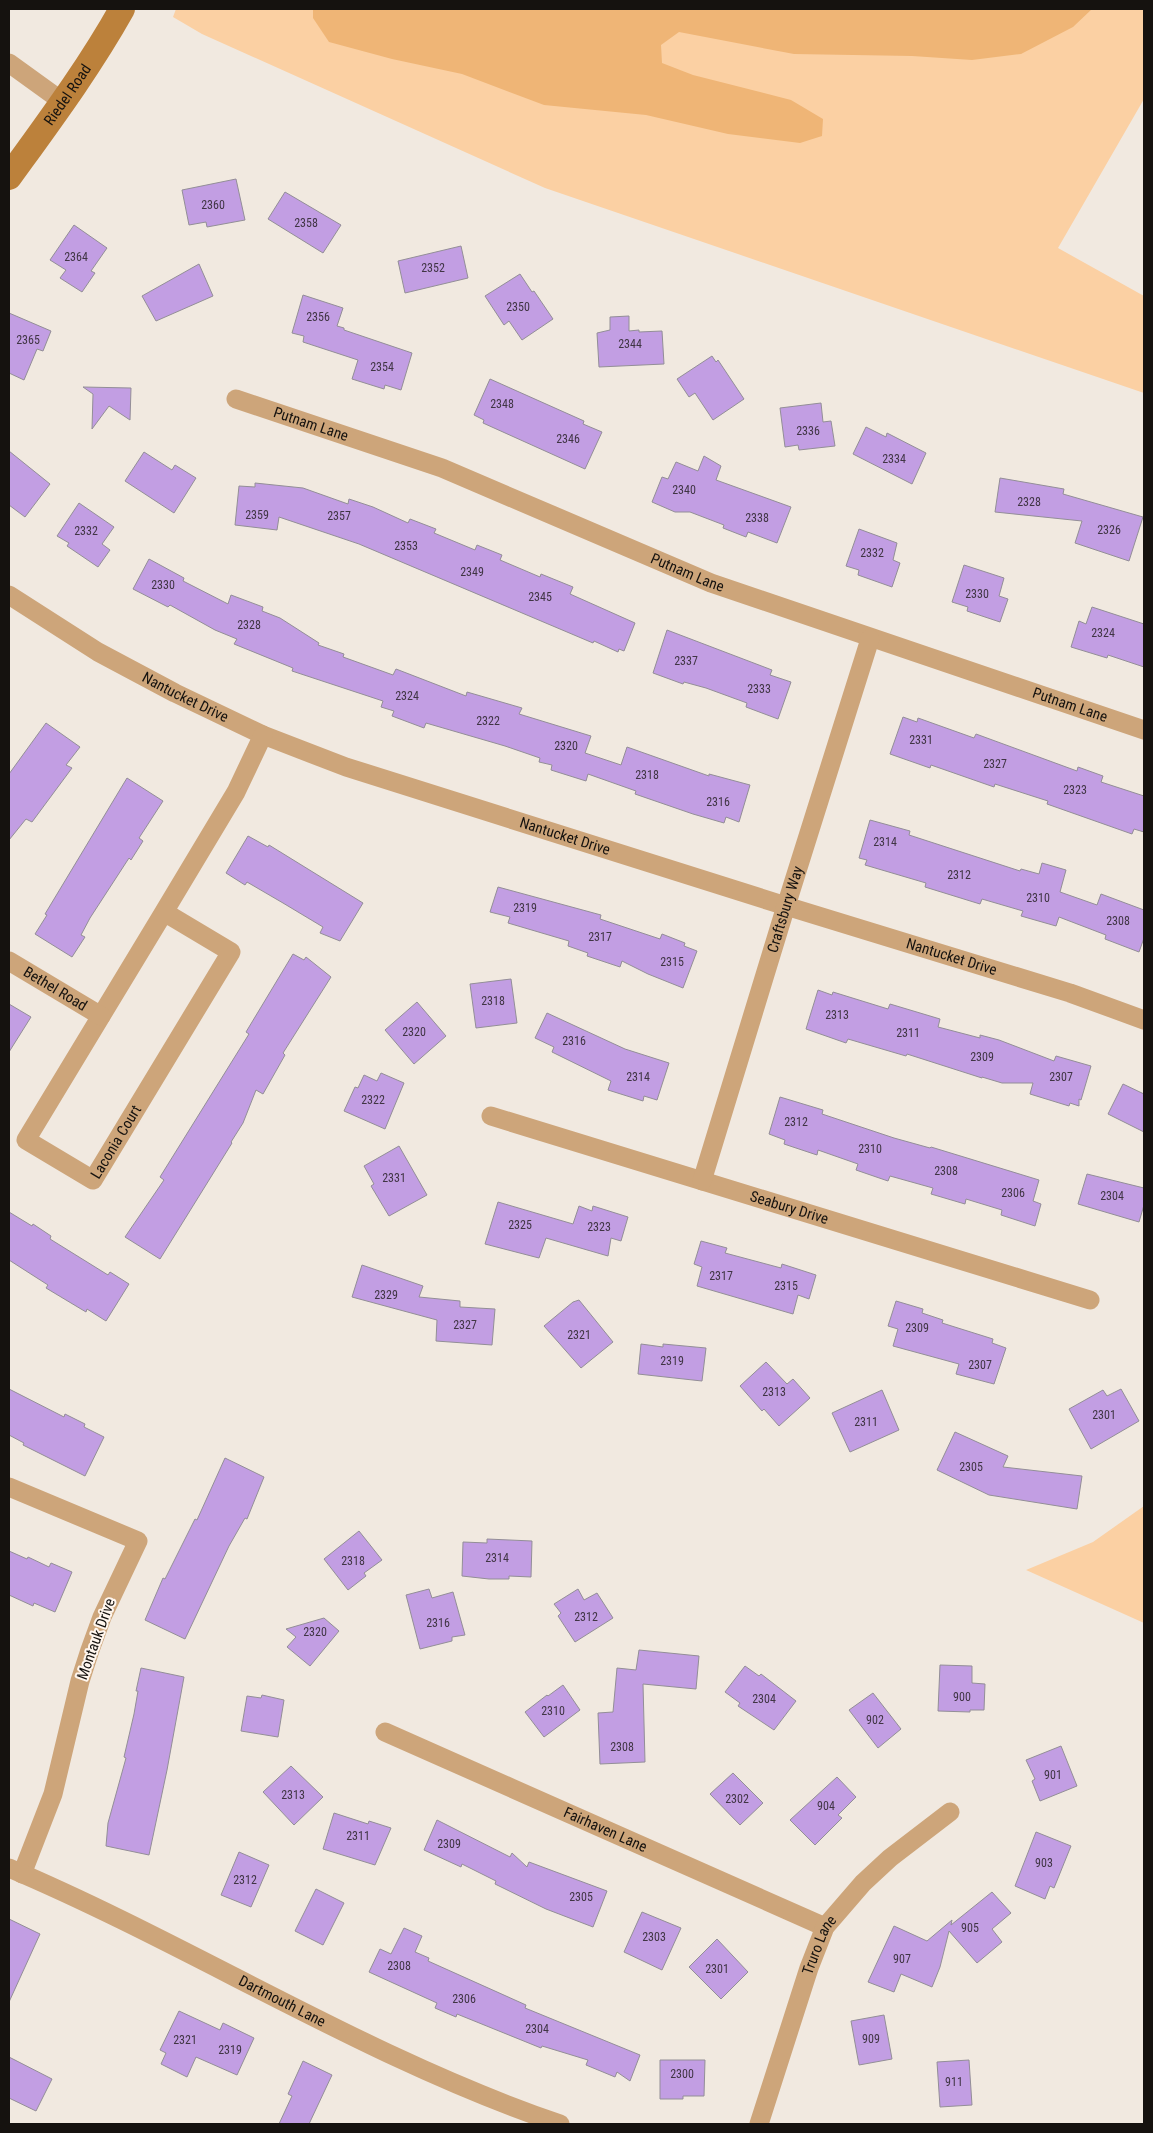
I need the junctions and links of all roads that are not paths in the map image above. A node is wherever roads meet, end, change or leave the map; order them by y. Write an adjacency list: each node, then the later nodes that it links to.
1 (122, 9): 3 (street, Riedel Road)
2 (9, 63): 3 (street)
3 (64, 102): 4 (street, Riedel Road)
4 (9, 177)
5 (236, 399): 7 (street, Putnam Lane)
6 (9, 595): 9 (street, Nantucket Drive)
7 (870, 639): 8 (street, Putnam Lane); 10 (street, Craftsbury Way)
8 (1144, 730)
9 (264, 735): 10 (street, Nantucket Drive); 11 (street, Laconia Court)
10 (786, 906): 14 (street, Nantucket Drive); 16 (street, Craftsbury Way)
11 (164, 912): 13 (street, Laconia Court); 13 (street, Laconia Court)
12 (9, 961): 13 (street, Bethel Road)
13 (101, 1016)
14 (1144, 1020)
15 (491, 1116): 16 (street, Seabury Drive)
16 (702, 1181): 17 (street, Seabury Drive)
17 (1090, 1300)
18 (9, 1487): 21 (street, Montauk Drive)
19 (385, 1732): 22 (street, Fairhaven Lane)
20 (950, 1812): 22 (street, Truro Lane)
21 (16, 1871): 23 (street, Dartmouth Lane)
22 (825, 1927): 24 (street, Truro Lane)
23 (560, 2124)
24 (759, 2124)

